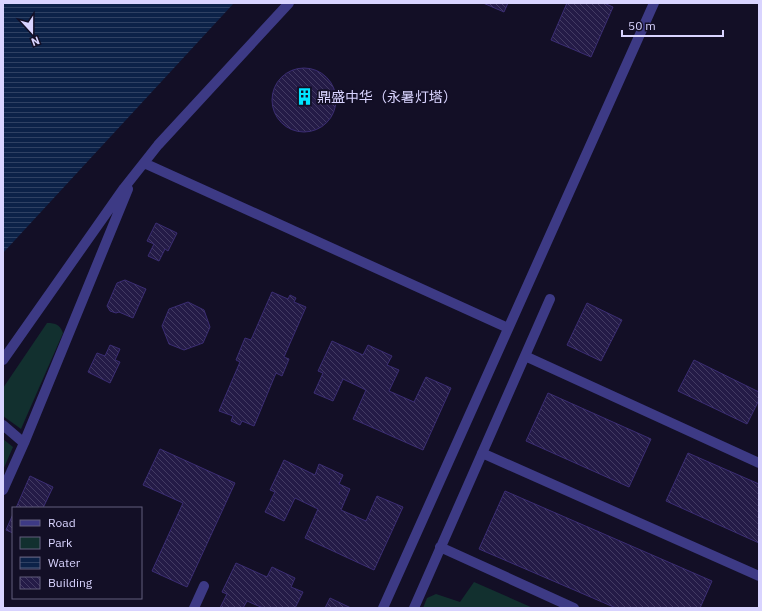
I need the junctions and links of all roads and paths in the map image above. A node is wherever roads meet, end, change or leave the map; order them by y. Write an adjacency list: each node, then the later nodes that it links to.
1 (289, 3): 3 (street)
2 (654, 3): 6 (street)
3 (144, 163): 4 (street); 6 (street)
4 (134, 176): 8 (street); 10 (street)
5 (550, 298): 7 (street)
6 (508, 328): 18 (street)
7 (525, 356): 11 (street); 12 (street)
8 (3, 360)
9 (3, 425): 10 (street)
10 (24, 443): 13 (street)
11 (482, 453): 14 (street); 15 (street)
12 (759, 464)
13 (3, 490)
14 (440, 547): 19 (street); 20 (street)
15 (759, 576)
16 (204, 586): 17 (street)
17 (194, 608)
18 (383, 608)
19 (414, 608)
20 (574, 608)

